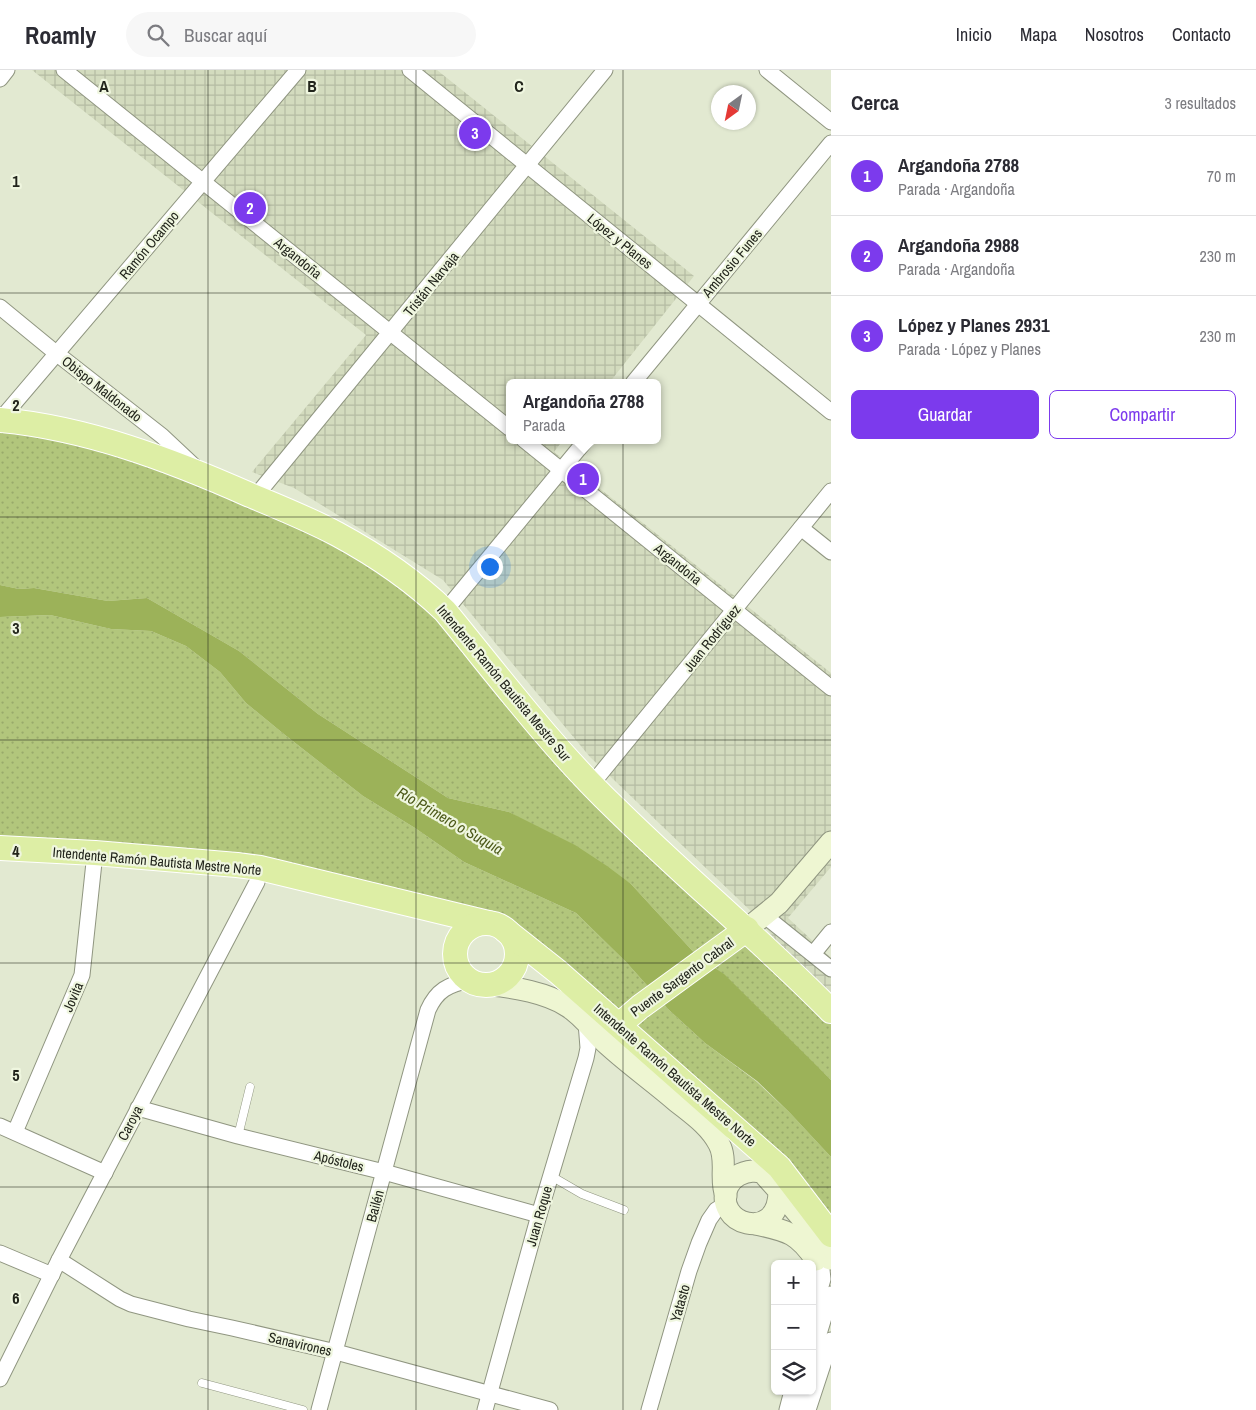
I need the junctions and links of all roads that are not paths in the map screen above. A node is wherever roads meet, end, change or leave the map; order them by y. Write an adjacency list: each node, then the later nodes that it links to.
1 (7, 70): 7 (street)
2 (64, 70): 11 (street, Argandoña)
3 (298, 70): 11 (street, Ramón Ocampo)
4 (410, 70): 10 (street, López y Planes)
5 (605, 70): 10 (street, Tristán Narvaja)
6 (768, 70): 8 (street)
7 (0, 78)
8 (831, 122)
9 (831, 143): 12 (street, Ambrosio Funes)
10 (527, 165): 12 (street, López y Planes); 14 (street, Tristán Narvaja)
11 (202, 181): 14 (street, Argandoña); 15 (street, Ramón Ocampo)
12 (698, 304): 16 (street, Ambrosio Funes); 17 (street, López y Planes)
13 (0, 307): 15 (street, Obispo Maldonado)
14 (391, 333): 19 (street, Argandoña); 25 (street, Tristán Narvaja)
15 (56, 353): 18 (street, Ramón Ocampo); 23 (street, Obispo Maldonado)
16 (636, 379)
17 (831, 412)
18 (0, 420): 23 (main road, Intendente Ramón Bautista Mestre Sur)
19 (506, 426)
20 (529, 444): 22 (street, Argandoña)
21 (583, 444): 22 (street)
22 (562, 470): 28 (street, Argandoña); 29 (street)
23 (202, 474): 25 (main road, Intendente Ramón Bautista Mestre Sur)
24 (831, 491): 26 (street, Juan Rodríguez)
25 (255, 497): 29 (main road, Intendente Ramón Bautista Mestre Sur)
26 (801, 528): 27 (street); 28 (street, Juan Rodríguez)
27 (831, 552)
28 (735, 610): 30 (street, Argandoña); 31 (street, Juan Rodríguez)
29 (445, 611): 31 (main road, Intendente Ramón Bautista Mestre Sur)
30 (831, 688)
31 (592, 784): 36 (main road, Intendente Ramón Bautista Mestre Sur)
32 (831, 842): 36 (street)
33 (0, 848): 34 (main road, Intendente Ramón Bautista Mestre Norte)
34 (95, 853): 35 (main road, Intendente Ramón Bautista Mestre Norte); 51 (street, Jovita)
35 (260, 868): 37 (main road, Intendente Ramón Bautista Mestre Norte); 49 (street, Caroya)
36 (756, 922): 39 (street); 41 (main road, Intendente Ramón Bautista Mestre Sur); 46 (main road, Puente Sargento Cabral)
37 (496, 927): 42 (main road); 42 (main road); 46 (main road, Intendente Ramón Bautista Mestre Norte)
38 (831, 932): 39 (street)
39 (813, 954): 40 (street)
40 (831, 968)
41 (794, 973): 43 (street); 44 (main road, Intendente Ramón Bautista Mestre Sur)
42 (480, 983): 45 (street); 53 (street, Bailén)
43 (831, 996)
44 (831, 1011)
45 (586, 1022): 56 (street, Juan Roque); 58 (street)
46 (618, 1025): 47 (main road, Intendente Ramón Bautista Mestre Norte)
47 (670, 1071): 54 (street); 62 (main road, Intendente Ramón Bautista Mestre Norte)
48 (250, 1087): 52 (lane)
49 (138, 1108): 52 (street, Apóstoles); 55 (street, Caroya)
50 (0, 1126): 51 (street)
51 (15, 1132): 55 (street)
52 (238, 1136): 53 (street, Apóstoles)
53 (384, 1172): 60 (street, Apóstoles); 71 (street, Bailén)
54 (762, 1172): 57 (street); 58 (street)
55 (105, 1173): 64 (street, Caroya)
56 (551, 1176): 59 (lane); 60 (street, Juan Roque)
57 (779, 1191): 61 (street); 65 (street)
58 (726, 1200): 61 (street); 81 (street, Yatasto)
59 (624, 1210)
60 (539, 1216): 74 (street, Juan Roque)
61 (756, 1224): 65 (street)
62 (831, 1235)
63 (0, 1253): 66 (street)
64 (59, 1260): 66 (street, Caroya); 71 (street, Sanavirones)
65 (826, 1264): 68 (street)
66 (52, 1275): 72 (street, Caroya)
67 (831, 1294): 70 (street)
68 (816, 1305)
69 (831, 1340): 84 (street)
70 (814, 1350)
71 (336, 1352): 74 (street, Sanavirones); 78 (street, Bailén)
72 (1, 1374)
73 (202, 1383): 77 (lane)
74 (489, 1394): 79 (street, Juan Roque); 80 (street, Sanavirones)
75 (791, 1395): 82 (street)
76 (802, 1395): 83 (street)
77 (303, 1410)
78 (319, 1410)
79 (485, 1410)
80 (550, 1410)
81 (649, 1410)
82 (787, 1410)
83 (798, 1410)
84 (808, 1410)

